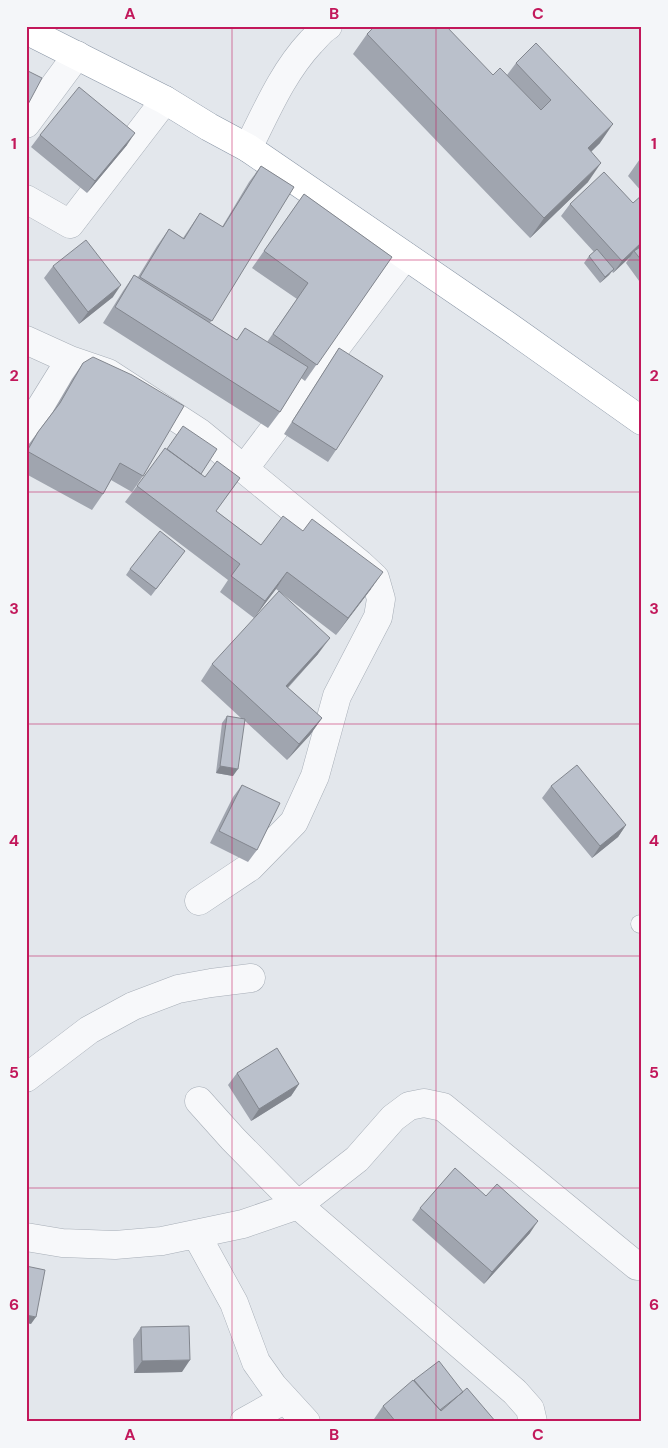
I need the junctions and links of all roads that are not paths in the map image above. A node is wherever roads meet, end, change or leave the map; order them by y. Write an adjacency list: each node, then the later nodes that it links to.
1 (328, 26): 6 (street)
2 (26, 30): 3 (highway)
3 (77, 55): 4 (highway); 5 (street)
4 (165, 100): 6 (highway); 7 (street)
5 (26, 124)
6 (248, 148): 8 (highway)
7 (26, 199)
8 (405, 256): 11 (highway); 13 (street)
9 (26, 340): 10 (street)
10 (70, 360): 12 (street); 13 (street)
11 (642, 421)
12 (26, 431)
13 (244, 469): 14 (street)
14 (199, 901)
15 (251, 978): 16 (street)
16 (26, 1078)
17 (199, 1101): 18 (street)
18 (298, 1205): 19 (street); 21 (street); 25 (street)
19 (196, 1234): 20 (street); 22 (street)
20 (26, 1237)
21 (637, 1266)
22 (285, 1399): 23 (street); 24 (street)
23 (244, 1422)
24 (306, 1422)
25 (533, 1422)

